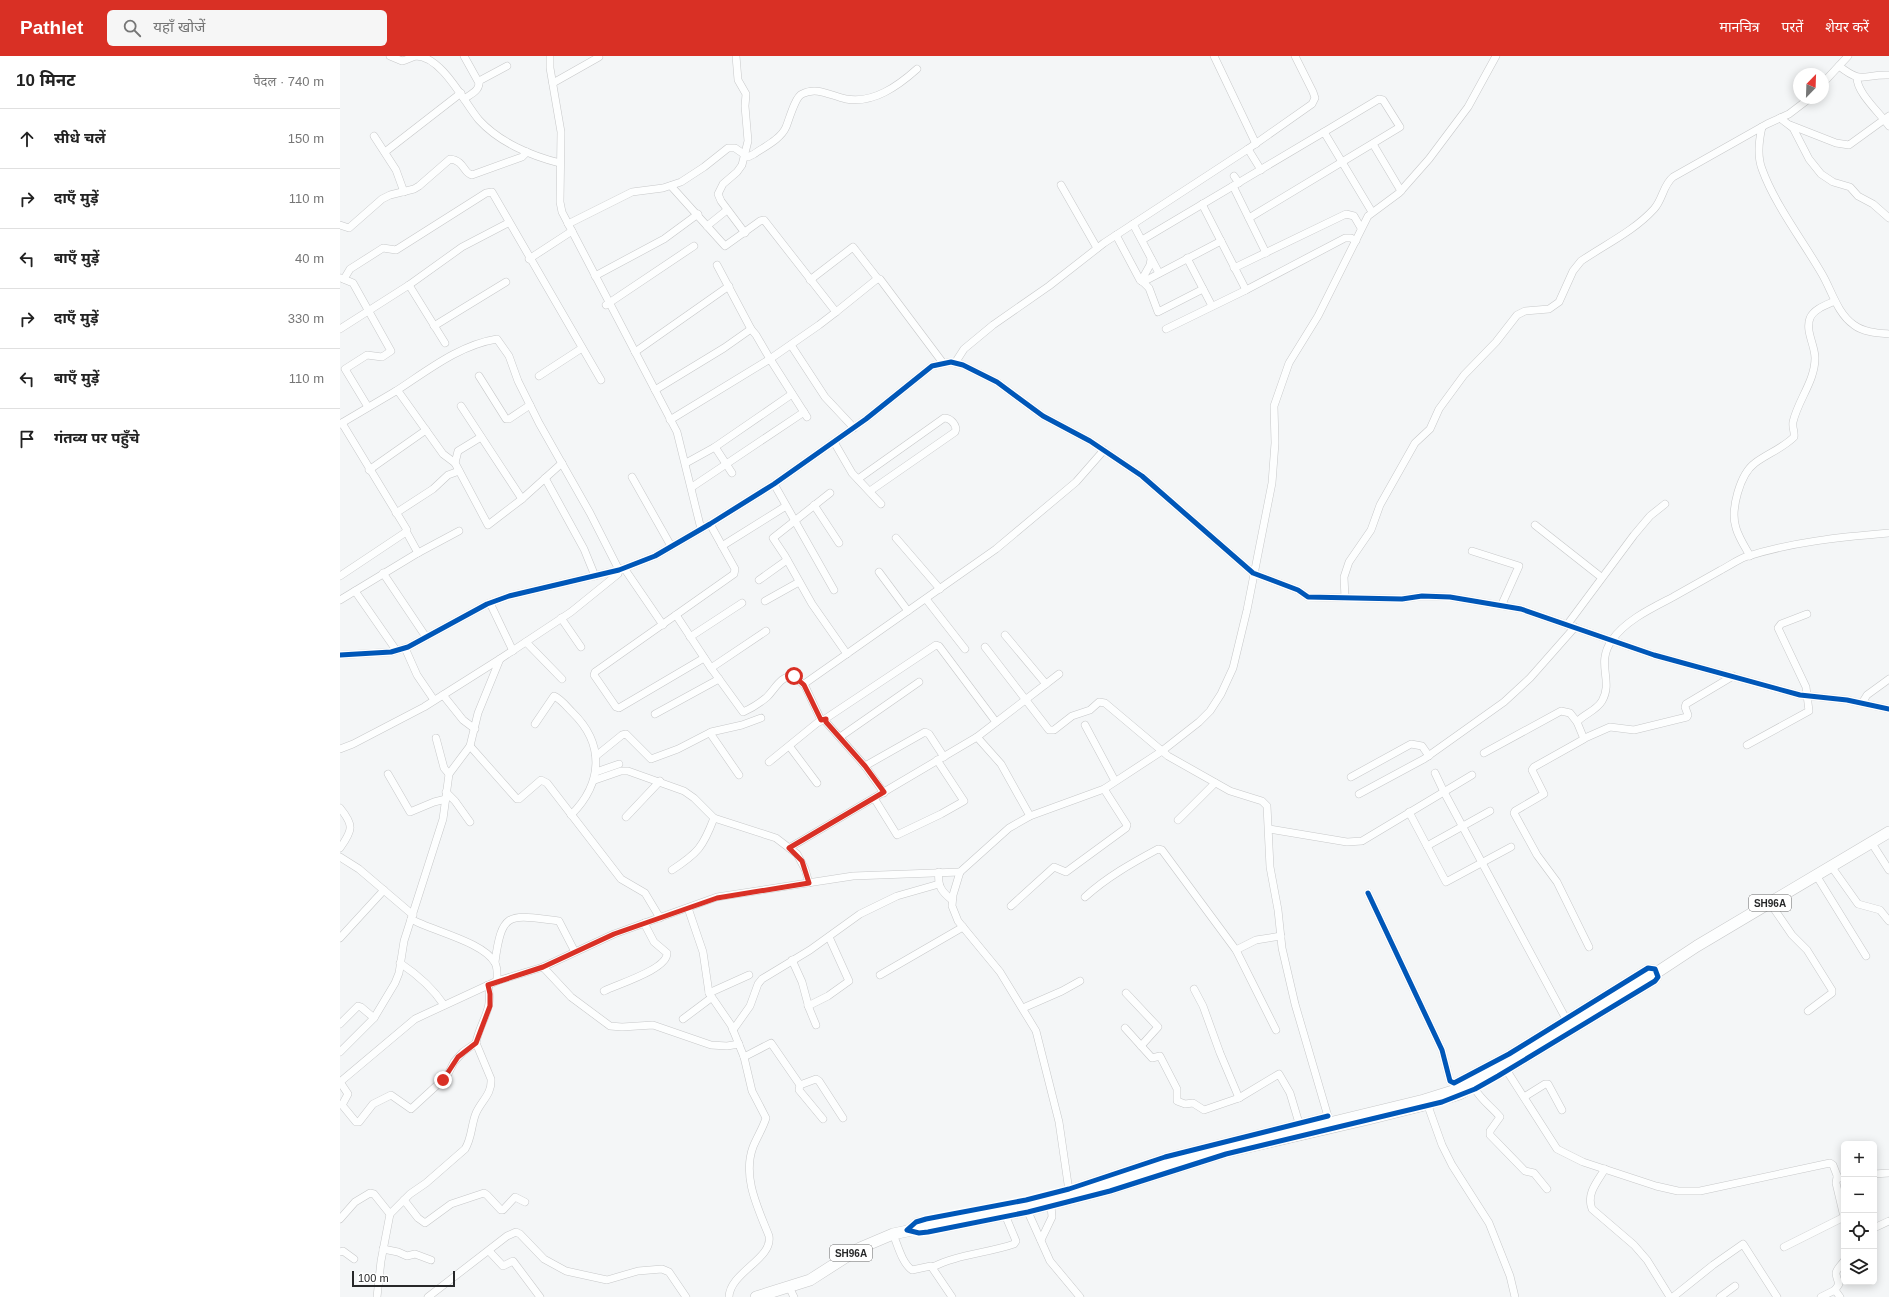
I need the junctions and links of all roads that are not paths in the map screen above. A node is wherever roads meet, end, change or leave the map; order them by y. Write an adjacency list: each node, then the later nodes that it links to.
1 (390, 56): 2 (street)
2 (421, 56): 19 (street)
3 (464, 56): 17 (street)
4 (550, 56): 18 (street)
5 (736, 56): 32 (street)
6 (1214, 56): 27 (street)
7 (1294, 56): 27 (street)
8 (1496, 56): 40 (street)
9 (1848, 56): 12 (street)
10 (599, 57): 18 (street)
11 (507, 66): 17 (street)
12 (1839, 66): 15 (street); 16 (street)
13 (917, 69): 32 (street)
14 (1889, 75): 16 (street)
15 (1829, 77)
16 (1857, 78): 22 (street)
17 (478, 83): 19 (street)
18 (553, 83): 34 (street)
19 (463, 96): 30 (street); 31 (street)
20 (1802, 104): 21 (street)
21 (1780, 118): 23 (street); 24 (street)
22 (1888, 121): 23 (street)
23 (1790, 125): 47 (street)
24 (1762, 127): 79 (street); 160 (street)
25 (1324, 132): 28 (street); 33 (street); 35 (street)
26 (374, 136): 30 (street)
27 (1256, 144): 29 (street)
28 (1373, 144): 33 (street); 40 (street)
29 (1248, 150): 35 (street); 50 (street)
30 (386, 152): 41 (street)
31 (527, 152): 34 (street); 41 (street)
32 (746, 155): 39 (street); 43 (street)
33 (1343, 162): 44 (street); 46 (street)
34 (560, 163): 49 (street)
35 (1261, 170): 37 (street)
36 (1234, 176): 37 (street)
37 (1236, 184): 42 (street); 46 (street)
38 (1061, 185): 61 (street)
39 (671, 186): 45 (street); 49 (street)
40 (1401, 191): 44 (street)
41 (404, 192): 51 (street)
42 (1202, 204): 57 (street); 58 (street)
43 (727, 210): 52 (street); 55 (street)
44 (1372, 212): 53 (street)
45 (698, 214): 52 (street); 69 (street)
46 (1249, 218): 62 (street)
47 (1889, 218)
48 (508, 223): 64 (street); 70 (street); 75 (street)
49 (568, 224): 54 (street)
50 (1133, 224): 56 (street); 57 (street)
51 (340, 225)
52 (707, 226): 55 (street)
53 (1361, 228): 59 (street); 62 (street)
54 (572, 231): 64 (street); 69 (street)
55 (745, 233): 72 (street)
56 (1116, 236): 61 (street); 74 (street)
57 (1142, 240): 65 (street)
58 (1221, 241): 63 (street); 67 (street)
59 (1356, 241): 78 (street); 151 (street)
60 (694, 246): 80 (street)
61 (1097, 248): 95 (street)
62 (1266, 253): 67 (street)
63 (1188, 258): 68 (street); 77 (street)
64 (529, 259): 91 (street)
65 (1151, 259): 68 (street); 74 (street)
66 (717, 265): 76 (street)
67 (1234, 268): 78 (street)
68 (1159, 274): 74 (street)
69 (595, 276): 80 (street)
70 (342, 278): 82 (street)
71 (878, 279): 72 (street); 83 (street); 94 (street)
72 (810, 280): 83 (street)
73 (506, 282): 84 (street)
74 (1142, 282): 77 (street)
75 (409, 285): 82 (street); 84 (street)
76 (729, 286): 86 (street); 92 (street)
77 (1203, 289): 81 (street)
78 (1246, 290): 81 (street)
79 (1835, 301): 88 (street); 146 (street)
80 (607, 304): 92 (street)
81 (1212, 306): 87 (street)
82 (369, 311): 85 (street); 104 (street)
83 (836, 312): 90 (street)
84 (434, 326): 89 (street)
85 (340, 329)
86 (751, 329): 93 (street); 99 (street)
87 (1166, 329)
88 (1889, 334)
89 (445, 343)
90 (791, 345): 93 (street); 107 (street)
91 (582, 348): 97 (street); 98 (street)
92 (635, 352): 99 (street)
93 (770, 359): 101 (street); 105 (street)
94 (942, 362): 95 (street); 107 (street)
95 (955, 363): 112 (street)
96 (479, 376): 102 (street)
97 (539, 376)
98 (601, 380)
99 (654, 390): 105 (street)
100 (396, 391): 102 (street); 104 (street); 108 (street)
101 (792, 394): 111 (street); 116 (street)
102 (530, 405): 114 (street)
103 (461, 406): 109 (street)
104 (368, 407): 106 (street)
105 (670, 420): 115 (street)
106 (341, 424): 117 (street)
107 (854, 428): 110 (street)
108 (426, 430): 113 (street); 117 (street)
109 (481, 438): 113 (street); 127 (street)
110 (834, 442): 122 (street); 123 (street)
111 (715, 447): 115 (street); 116 (street)
112 (1104, 450): 151 (street); 157 (street)
113 (455, 462): 118 (street)
114 (562, 463): 121 (street); 148 (street)
115 (686, 463): 124 (street)
116 (726, 464): 119 (street); 124 (street)
117 (369, 470): 132 (street)
118 (459, 471): 127 (street); 132 (street)
119 (732, 473)
120 (632, 477): 142 (street)
121 (545, 478): 127 (street); 153 (street)
122 (858, 479): 125 (street); 125 (street)
123 (774, 484): 131 (street); 134 (street)
124 (692, 487): 136 (street)
125 (870, 491): 128 (street)
126 (830, 493): 130 (street)
127 (522, 500)
128 (881, 504)
129 (1665, 504): 154 (street)
130 (814, 505): 133 (street); 141 (street)
131 (786, 506): 133 (street); 143 (street)
132 (396, 513): 137 (street)
133 (794, 521): 147 (street); 158 (street)
134 (710, 524): 136 (street); 143 (street)
135 (1535, 525): 154 (street)
136 (701, 529): 142 (street)
137 (406, 531): 145 (street); 152 (street)
138 (459, 531): 145 (street)
139 (1889, 533): 146 (street)
140 (896, 538): 157 (street)
141 (839, 543)
142 (671, 546): 148 (street)
143 (722, 546): 169 (street)
144 (1472, 551): 166 (street)
145 (418, 553): 150 (street)
146 (1750, 556): 178 (street)
147 (787, 560): 155 (street); 156 (street)
148 (621, 569): 153 (street); 170 (street); 171 (street)
149 (878, 572): 167 (street)
150 (383, 573): 159 (street); 176 (street)
151 (1253, 573): 160 (street); 222 (street)
152 (340, 576)
153 (595, 576): 164 (street)
154 (1601, 577): 172 (street)
155 (759, 580)
156 (799, 582): 163 (street); 186 (street)
157 (940, 588): 161 (street)
158 (834, 590)
159 (355, 591): 162 (street); 184 (street)
160 (1345, 598): 166 (street)
161 (926, 599): 167 (street); 183 (street)
162 (340, 600)
163 (765, 601)
164 (490, 603): 176 (street); 185 (street)
165 (742, 603): 177 (street)
166 (1502, 604): 172 (street)
167 (908, 611): 186 (street)
168 (1807, 614): 200 (street)
169 (676, 615): 171 (street); 177 (street)
170 (561, 618): 179 (street); 180 (street)
171 (663, 624): 188 (street)
172 (1568, 625): 173 (street)
173 (1575, 627): 178 (street); 225 (street)
174 (766, 631): 190 (street)
175 (1005, 635): 197 (street)
176 (426, 637): 181 (street)
177 (690, 637): 188 (street)
178 (1612, 640): 192 (street); 209 (street)
179 (526, 642): 185 (street); 193 (street)
180 (581, 647)
181 (405, 648): 184 (street); 201 (street)
182 (986, 648): 202 (street)
183 (965, 649)
184 (396, 650): 187 (street)
185 (513, 651): 189 (street)
186 (847, 654): 198 (street)
187 (340, 655)
188 (704, 658): 190 (street)
189 (500, 659): 199 (street); 212 (street)
190 (711, 668): 194 (street)
191 (1059, 674): 197 (street)
192 (1732, 676): 200 (street); 217 (street)
193 (562, 679)
194 (719, 679): 198 (street); 205 (street)
195 (1889, 679): 203 (street)
196 (919, 682): 214 (street)
197 (1046, 684): 202 (street)
198 (804, 685): 207 (street)
199 (443, 695): 201 (street); 212 (street)
200 (1806, 696): 203 (street); 218 (street)
201 (434, 700): 221 (street)
202 (1026, 700): 208 (street); 222 (street)
203 (1862, 703): 204 (street)
204 (1889, 709)
205 (655, 714)
206 (761, 718): 213 (street)
207 (823, 720): 208 (street); 214 (street); 220 (street)
208 (996, 722): 215 (street)
209 (1577, 722): 217 (street); 223 (street)
210 (535, 724): 224 (street)
211 (1085, 725): 237 (street)
212 (475, 729): 219 (street)
213 (710, 733): 224 (street); 233 (street)
214 (840, 737): 229 (street)
215 (977, 737): 226 (street); 251 (street)
216 (436, 738): 232 (street)
217 (1584, 738): 290 (street)
218 (1747, 745)
219 (470, 746): 232 (street); 250 (street)
220 (790, 747): 227 (street); 239 (street)
221 (340, 749)
222 (1162, 751): 237 (street); 240 (street)
223 (1484, 753)
224 (596, 756): 235 (street)
225 (1429, 756): 236 (street); 244 (street)
226 (940, 758): 229 (street); 242 (street); 246 (street)
227 (769, 762)
228 (619, 764): 235 (street)
229 (865, 766): 242 (street)
230 (1436, 773): 243 (street)
231 (388, 774): 245 (street)
232 (449, 774): 245 (street)
233 (739, 775)
234 (1472, 775): 243 (street)
235 (595, 776): 238 (street); 250 (street)
236 (1351, 777)
237 (1115, 781): 241 (street)
238 (660, 782): 252 (street); 253 (street)
239 (817, 783)
240 (1215, 783): 254 (street); 257 (street)
241 (1104, 789): 251 (street); 280 (street)
242 (884, 792): 246 (street)
243 (1444, 792): 249 (street); 256 (street)
244 (1359, 794)
245 (446, 796): 255 (street); 282 (street)
246 (874, 798): 263 (street)
247 (340, 808): 262 (street)
248 (1490, 811): 256 (street)
249 (1409, 812): 257 (street); 260 (street)
250 (571, 815): 283 (street)
251 (1030, 816): 270 (street)
252 (626, 817)
253 (714, 818): 263 (street); 267 (street)
254 (1178, 820)
255 (470, 822)
256 (1462, 826): 260 (street); 265 (street)
257 (1269, 829): 287 (street)
258 (1889, 832): 259 (main road, SH96A)
259 (1871, 842): 266 (main road, SH96A); 268 (street)
260 (1427, 846): 265 (street)
261 (1511, 847): 265 (street)
262 (340, 848)
263 (789, 848): 273 (street)
264 (340, 857): 275 (street)
265 (1482, 864): 313 (street)
266 (1831, 866): 272 (main road, SH96A); 284 (street)
267 (672, 870)
268 (1889, 870)
269 (939, 872): 270 (street); 271 (street); 274 (street)
270 (960, 872): 278 (street)
271 (921, 873): 273 (street); 274 (street)
272 (1816, 875): 279 (main road, SH96A); 293 (street)
273 (809, 883): 281 (street)
274 (939, 884): 278 (street); 288 (street)
275 (384, 890): 282 (street); 289 (street)
276 (1368, 893): 313 (street)
277 (1085, 897): 291 (street)
278 (952, 900): 286 (street)
279 (1770, 903): 298 (main road, SH96A); 311 (street)
280 (1011, 906)
281 (688, 908): 283 (street); 307 (street)
282 (412, 917): 295 (street); 296 (street)
283 (660, 918): 285 (street)
284 (1889, 921)
285 (644, 923): 292 (street); 305 (street)
286 (963, 928): 300 (street); 310 (street)
287 (1280, 936): 291 (street); 333 (street)
288 (828, 937): 294 (street); 309 (street)
289 (340, 938)
290 (1589, 947)
291 (1236, 950): 319 (street)
292 (575, 952): 295 (street); 297 (street)
293 (1866, 956)
294 (792, 960): 309 (street); 318 (street)
295 (495, 962): 301 (street)
296 (400, 963): 308 (street); 312 (street)
297 (543, 967): 301 (street); 321 (street)
298 (1655, 974): 313 (street); 325 (street); 356 (main road, SH96A, bridge)
299 (749, 975): 307 (street)
300 (880, 975)
301 (497, 981): 303 (street)
302 (1080, 981): 310 (street)
303 (488, 985): 308 (street); 320 (street)
304 (1194, 989): 330 (street)
305 (604, 991)
306 (1126, 993): 322 (street)
307 (710, 996): 314 (street); 318 (street)
308 (444, 1005): 326 (street)
309 (808, 1006): 316 (street)
310 (1023, 1008): 342 (street)
311 (1808, 1011)
312 (374, 1018): 315 (street); 323 (street)
313 (1566, 1019)
314 (684, 1020)
315 (340, 1024)
316 (816, 1025)
317 (1126, 1028): 322 (street)
318 (733, 1030): 321 (street)
319 (1276, 1030)
320 (476, 1043): 326 (street); 344 (street)
321 (739, 1044): 324 (street)
322 (1141, 1046): 330 (street)
323 (340, 1052)
324 (744, 1057): 327 (street); 374 (street)
325 (1507, 1070): 328 (street); 329 (street)
326 (340, 1082)
327 (800, 1085): 334 (street); 335 (street)
328 (1476, 1089): 331 (street); 343 (street)
329 (1524, 1097): 332 (street); 338 (street)
330 (1239, 1098): 336 (street)
331 (1428, 1106): 337 (street); 378 (street)
332 (1562, 1110)
333 (1328, 1116): 336 (street); 337 (street)
334 (843, 1118)
335 (823, 1119)
336 (1299, 1123): 342 (street)
337 (1331, 1128): 346 (street)
338 (1604, 1169): 341 (street); 379 (street)
339 (1889, 1173): 340 (street)
340 (1877, 1174)
341 (1841, 1178): 347 (street)
342 (1069, 1188): 346 (street); 356 (street)
343 (1547, 1189)
344 (404, 1200): 345 (street); 350 (street)
345 (525, 1202)
346 (1069, 1202): 348 (street)
347 (1841, 1204)
348 (1051, 1206): 349 (street); 358 (street)
349 (1028, 1212): 351 (street); 358 (street)
350 (390, 1214): 353 (street); 360 (street)
351 (1006, 1216): 356 (street); 366 (street)
352 (1841, 1218): 359 (street)
353 (340, 1219)
354 (1889, 1221): 355 (street)
355 (1877, 1227)
356 (907, 1230): 357 (main road, SH96A)
357 (893, 1234): 366 (street); 369 (main road, SH96A)
358 (1041, 1240): 377 (street)
359 (1784, 1247)
360 (383, 1249): 364 (street); 370 (street)
361 (489, 1251): 371 (street); 372 (street); 373 (street)
362 (340, 1252): 363 (street)
363 (354, 1259)
364 (431, 1260)
365 (1841, 1265): 368 (street)
366 (932, 1267): 376 (street)
367 (1735, 1286): 381 (street)
368 (1835, 1290): 383 (street); 384 (street)
369 (792, 1292): 375 (main road, SH96A)
370 (377, 1297)
371 (428, 1297)
372 (540, 1297)
373 (686, 1297)
374 (730, 1297)
375 (756, 1297)
376 (952, 1297)
377 (1080, 1297)
378 (1515, 1297)
379 (1670, 1297)
380 (1673, 1297): 382 (street)
381 (1720, 1297)
382 (1777, 1297)
383 (1821, 1297)
384 (1840, 1297)

